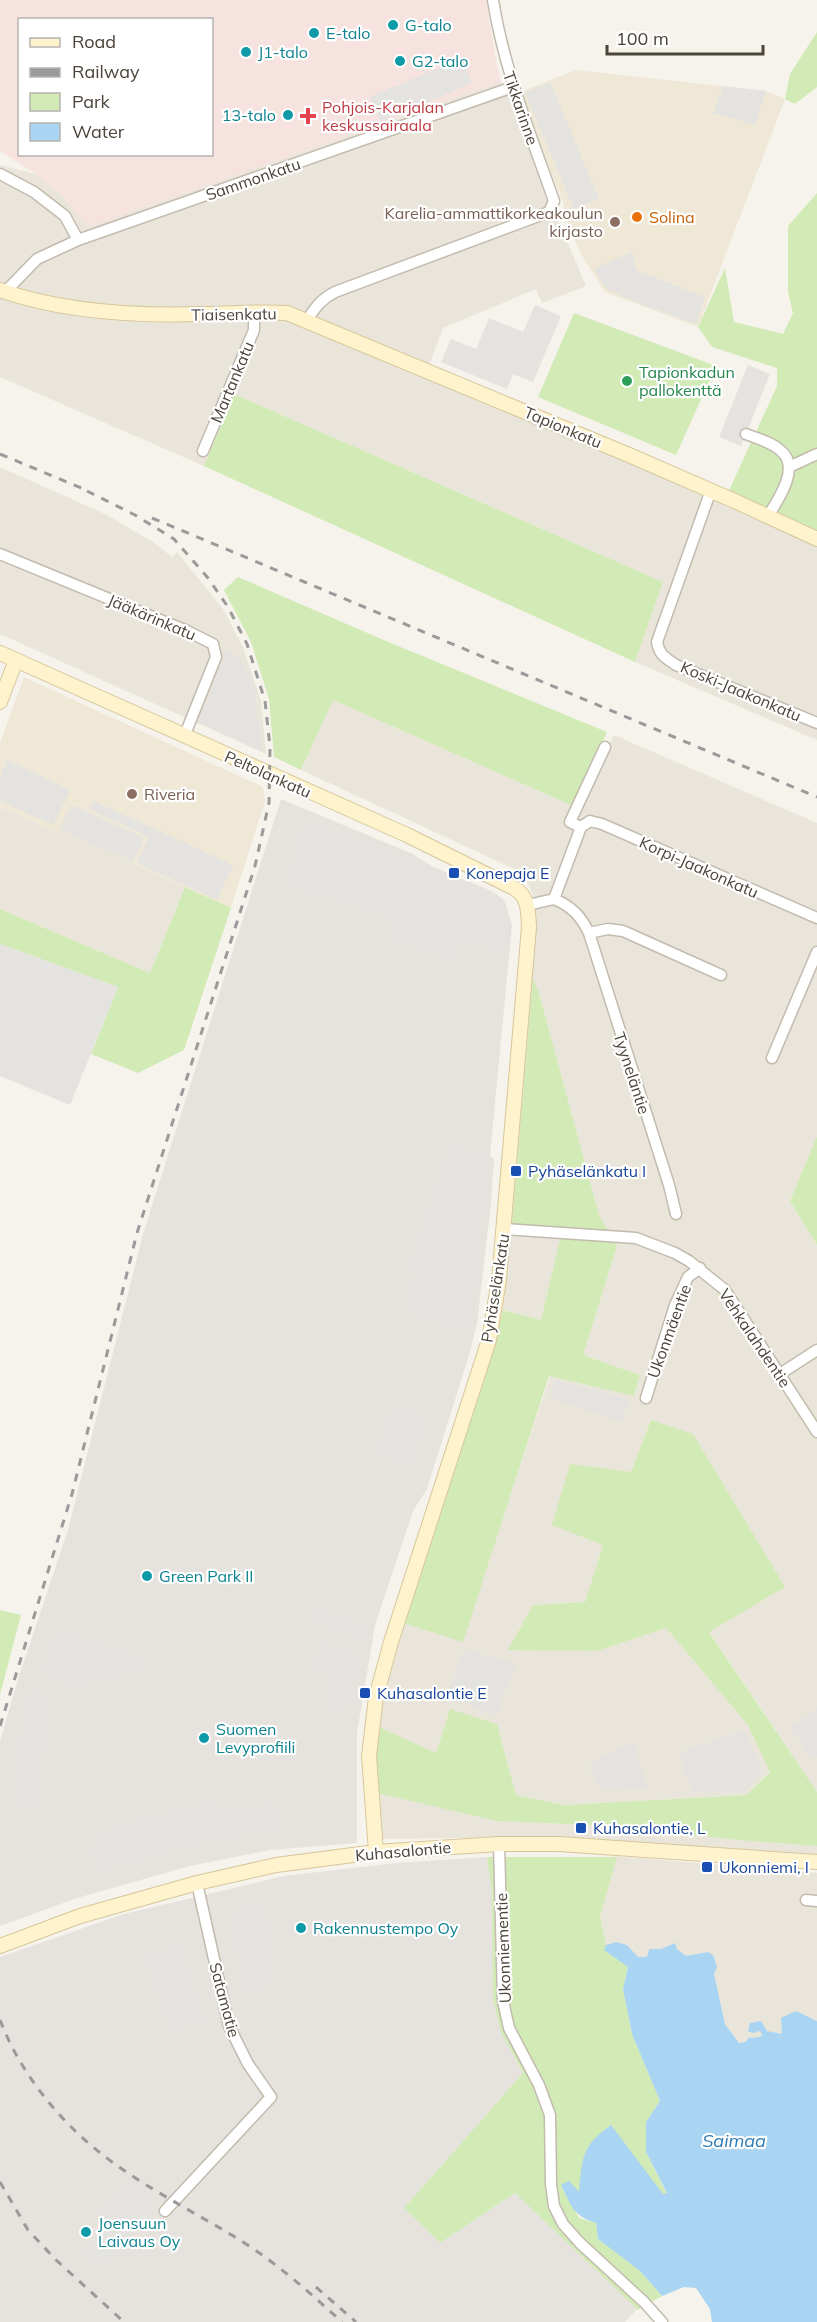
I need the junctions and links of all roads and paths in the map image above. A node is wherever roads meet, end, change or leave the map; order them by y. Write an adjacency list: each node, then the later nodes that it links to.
1 (493, 0): 2 (street, Tikkarinne)
2 (513, 87): 4 (street, Sammonkatu); 7 (street, Tikkarinne)
3 (0, 174): 4 (street)
4 (78, 240): 5 (street, Sammonkatu)
5 (2, 291): 6 (street, Tiaisenkatu)
6 (254, 312): 7 (street, Tiaisenkatu); 9 (street, Martankatu)
7 (307, 320): 12 (street, Tapionkatu)
8 (746, 434): 11 (street)
9 (203, 451)
10 (817, 454): 11 (street)
11 (789, 468): 13 (street)
12 (711, 490): 13 (street, Tapionkatu); 19 (street, Koski-Jaakonkatu)
13 (768, 516): 14 (street, Tapionkatu)
14 (817, 539)
15 (0, 554): 20 (street, Jääkärinkatu)
16 (0, 653): 17 (street, Peltolankatu)
17 (16, 660): 18 (street); 20 (street, Peltolankatu)
18 (0, 702)
19 (817, 723)
20 (184, 736): 24 (street, Peltolankatu)
21 (605, 747): 22 (street)
22 (581, 827): 23 (street); 25 (street, Korpi-Jaakonkatu)
23 (554, 899): 24 (street); 26 (street)
24 (528, 905): 31 (street, Pyhäselänkatu)
25 (817, 918)
26 (589, 933): 28 (street); 30 (street, Tyyneläntie)
27 (817, 952): 29 (street)
28 (721, 975)
29 (772, 1058)
30 (676, 1214)
31 (505, 1229): 32 (street, Vehkalahdentie); 38 (street, Pyhäselänkatu)
32 (700, 1268): 34 (street, Vehkalahdentie); 35 (street, Ukonmäentie)
33 (817, 1350): 34 (street)
34 (780, 1374): 36 (street, Vehkalahdentie)
35 (646, 1398)
36 (817, 1432)
37 (499, 1844): 38 (street, Kuhasalontie); 39 (street, Kuhasalontie); 43 (street, Ukonniementie)
38 (376, 1852): 40 (street, Kuhasalontie)
39 (817, 1862)
40 (197, 1883): 41 (street, Kuhasalontie); 42 (street, Satamatie)
41 (0, 1946)
42 (165, 2211)
43 (662, 2322)

